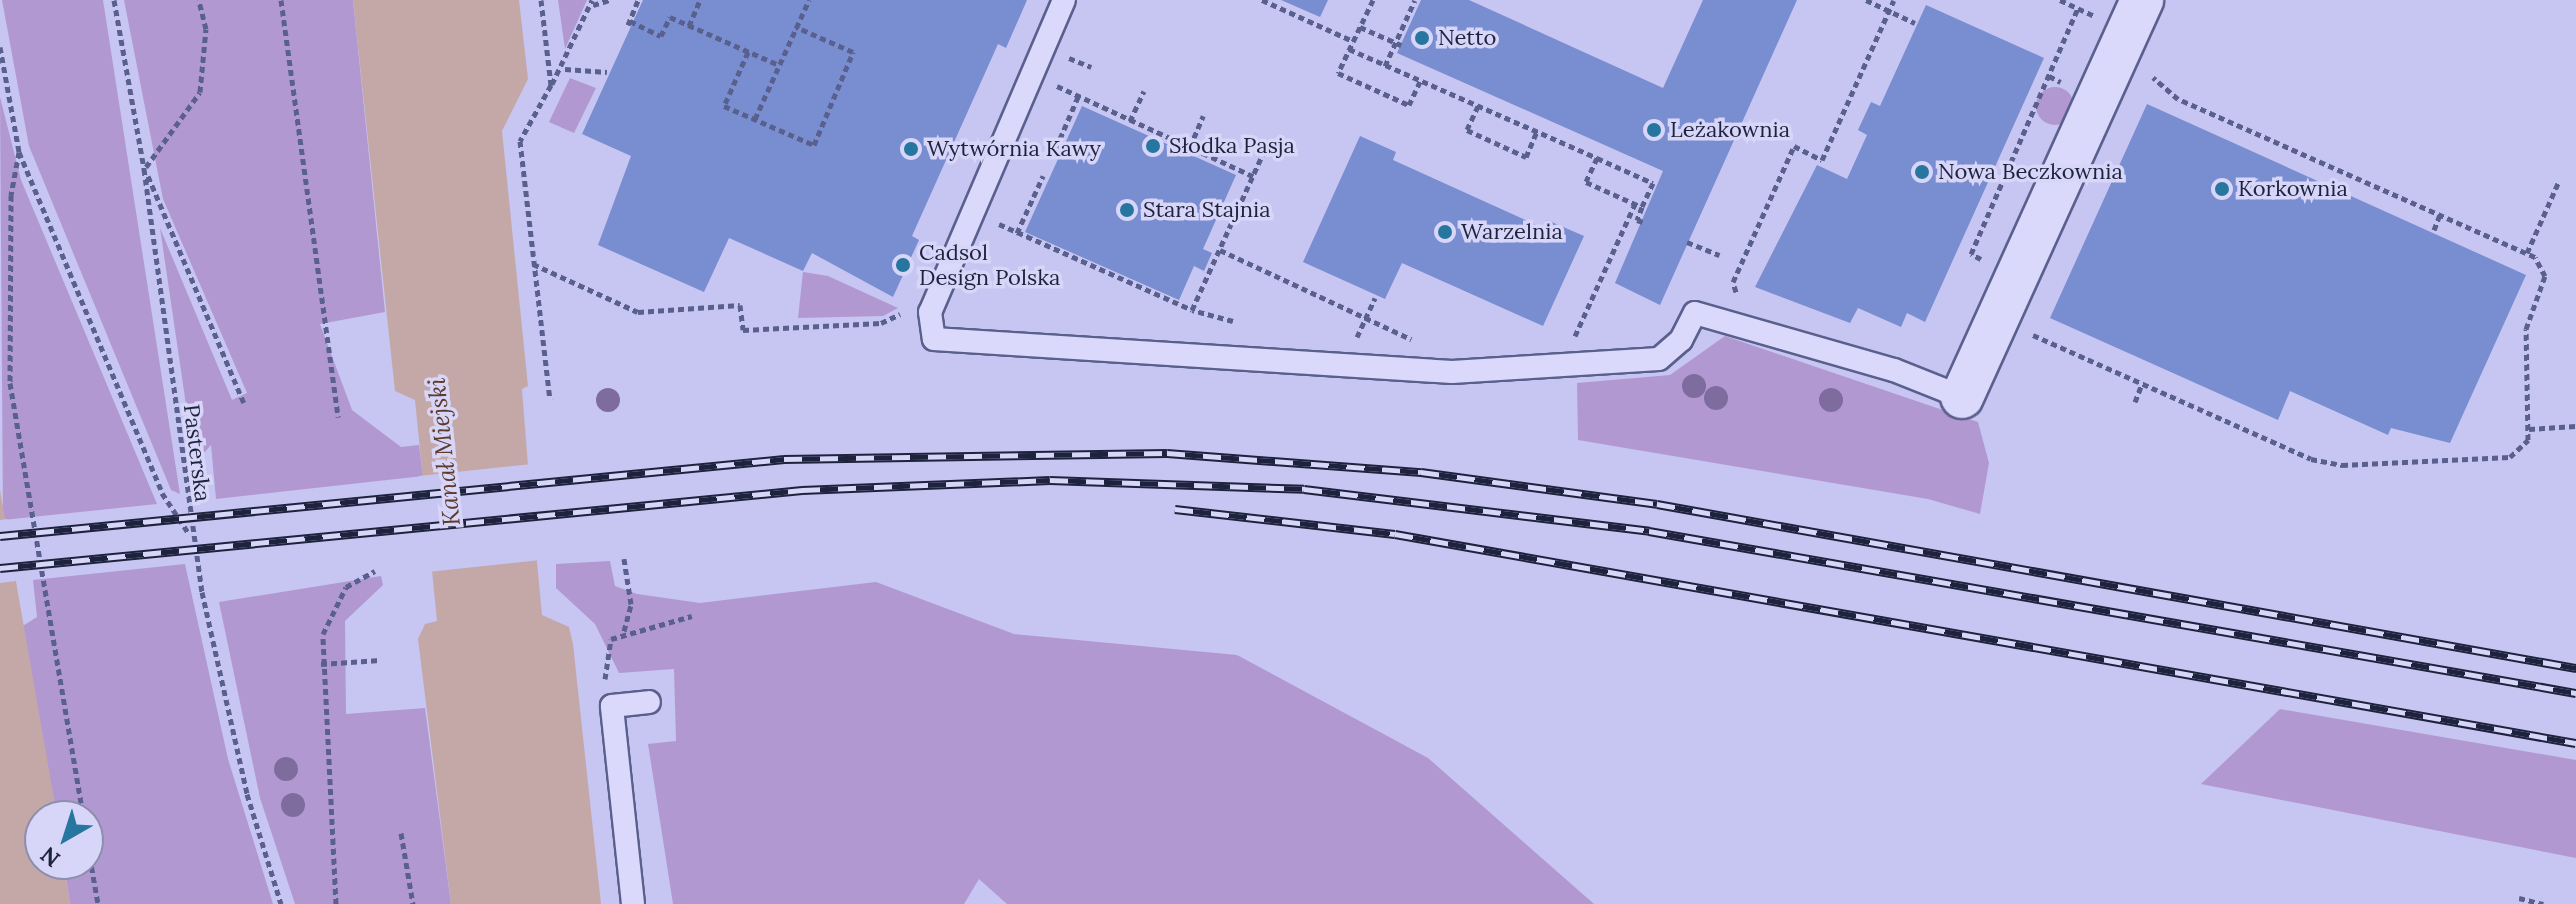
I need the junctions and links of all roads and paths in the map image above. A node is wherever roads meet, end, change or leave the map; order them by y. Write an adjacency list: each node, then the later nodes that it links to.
1 (114, 0): 48 (path, Pasterska)
2 (199, 0): 48 (path)
3 (281, 0): 80 (path)
4 (541, 0): 35 (path)
5 (609, 0): 16 (path)
6 (638, 0): 20 (path)
7 (700, 0): 20 (path)
8 (809, 0): 21 (path)
9 (1064, 0): 32 (lane)
10 (1262, 0): 23 (path)
11 (1373, 0): 22 (path)
12 (1415, 0): 24 (path)
13 (1866, 0): 18 (path)
14 (1894, 0): 18 (path)
15 (2142, 0): 76 (street)
16 (593, 2): 30 (path)
17 (2078, 8): 64 (path)
18 (1889, 11): 19 (path); 67 (path)
19 (1915, 23)
20 (689, 26): 27 (path)
21 (796, 27): 28 (path); 40 (path)
22 (1360, 27): 23 (path); 24 (path)
23 (1353, 41): 26 (path)
24 (1398, 44): 29 (path)
25 (0, 47): 46 (path)
26 (1349, 49): 29 (path); 33 (path)
27 (748, 52): 28 (path); 40 (path)
28 (779, 65): 40 (path)
29 (1385, 66): 33 (path)
30 (565, 69): 31 (path); 35 (path)
31 (607, 72)
32 (1031, 73): 37 (path); 54 (lane)
33 (1420, 81): 38 (path)
34 (2151, 81): 55 (path)
35 (551, 85): 63 (path)
36 (1144, 91): 41 (path)
37 (1078, 97): 41 (path); 45 (path)
38 (1478, 106): 42 (path); 42 (path)
39 (1203, 116): 44 (path)
40 (754, 119)
41 (1130, 121): 44 (path)
42 (1537, 131): 47 (path)
43 (1267, 145): 50 (path)
44 (1190, 147): 50 (path)
45 (1056, 148)
46 (19, 152): 83 (path); 92 (path)
47 (1597, 158): 52 (path); 53 (path)
48 (144, 169): 79 (path); 83 (path, Pasterska)
49 (1043, 176): 58 (path)
50 (1253, 176): 60 (path)
51 (2559, 181): 61 (path)
52 (1635, 204): 53 (path); 73 (path)
53 (1642, 207): 56 (path)
54 (972, 212): 58 (path); 65 (lane)
55 (2440, 214): 57 (path); 61 (path)
56 (1643, 222)
57 (2434, 230)
58 (1017, 233): 68 (path)
59 (1687, 242): 62 (path)
60 (1220, 250): 68 (path); 69 (path)
61 (2527, 253): 82 (path)
62 (1719, 255)
63 (533, 264): 65 (path); 77 (path)
64 (1993, 265)
65 (942, 283): 74 (lane)
66 (1375, 298): 69 (path)
67 (1740, 300)
68 (1192, 310): 70 (path)
69 (1366, 317): 72 (path); 74 (path)
70 (1233, 321)
71 (2016, 328): 75 (path)
72 (1419, 342)
73 (1572, 364): 74 (lane); 76 (lane)
74 (1352, 365)
75 (2142, 384): 78 (path); 82 (path)
76 (1962, 397)
77 (550, 399)
78 (2135, 402)
79 (244, 403)
80 (338, 417)
81 (2576, 426): 82 (path)
82 (2529, 429)
83 (192, 539): 97 (path, Pasterska)
84 (624, 559): 87 (path)
85 (375, 571): 89 (path)
86 (692, 616): 87 (path)
87 (624, 632): 90 (path)
88 (380, 660): 89 (path)
89 (321, 664): 98 (path)
90 (605, 677)
91 (649, 702): 100 (lane)
92 (80, 800)
93 (401, 833): 99 (path)
94 (94, 880): 96 (path)
95 (2519, 898): 101 (path)
96 (98, 904)
97 (281, 904)
98 (336, 904)
99 (413, 904)
100 (633, 904)
101 (2543, 904)

